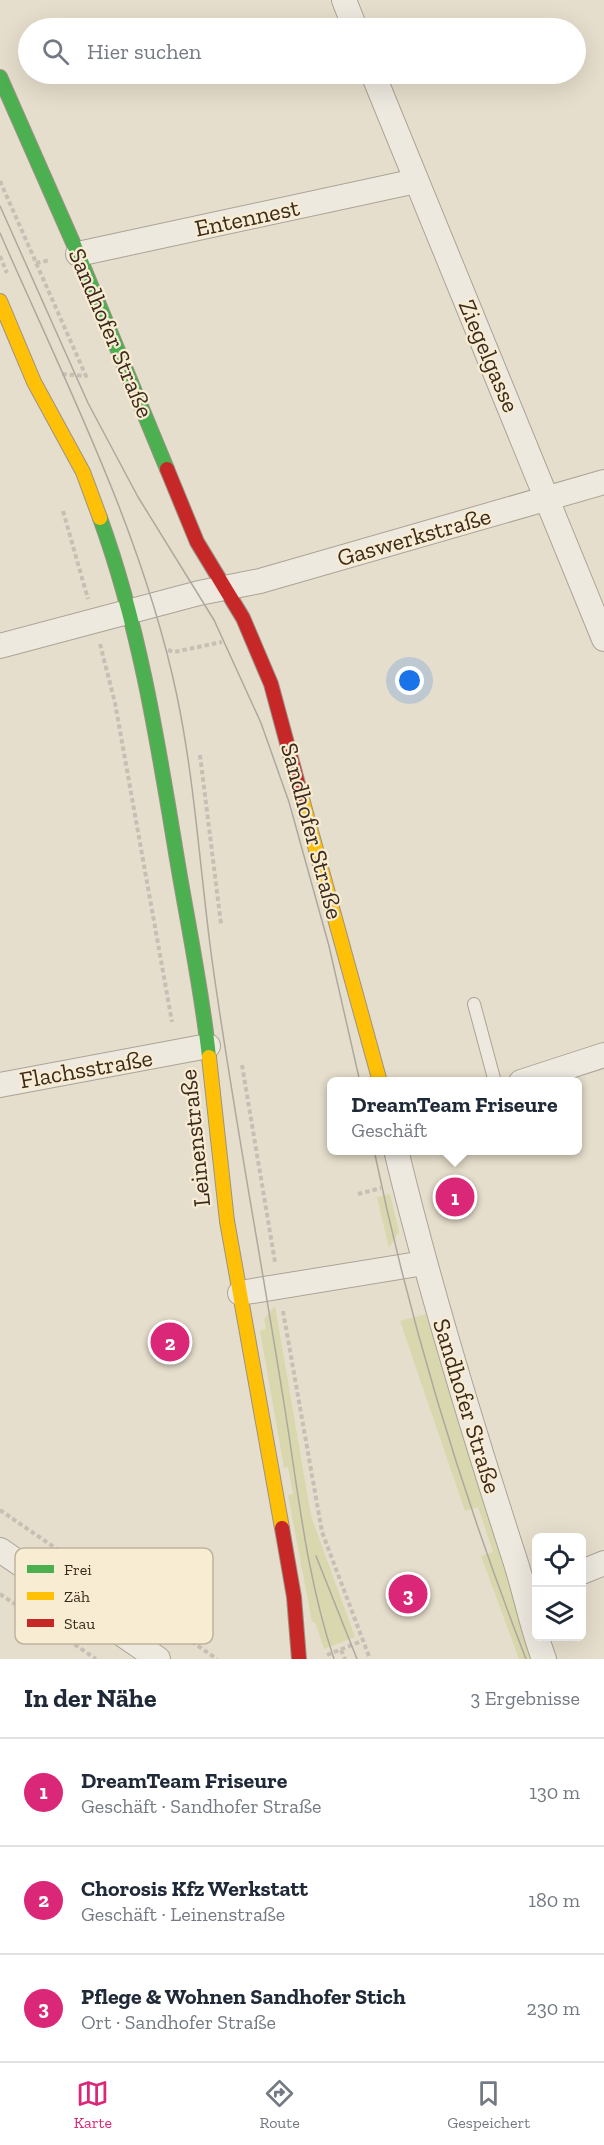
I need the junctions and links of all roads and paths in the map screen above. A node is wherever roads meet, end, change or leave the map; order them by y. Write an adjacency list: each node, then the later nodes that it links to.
1 (344, 0): 2 (street)
2 (351, 18)
3 (0, 77): 7 (street, Sandhofer Straße)
4 (377, 84): 6 (street, Ziegelgasse)
5 (0, 181): 9 (path)
6 (416, 181): 7 (street, Entennest); 11 (street, Ziegelgasse)
7 (78, 254): 13 (street, Sandhofer Straße)
8 (0, 301): 14 (street)
9 (51, 372)
10 (604, 482): 11 (street, Gaswerkstraße)
11 (548, 498): 13 (street, Gaswerkstraße); 16 (street, Ziegelgasse)
12 (62, 507): 15 (path)
13 (223, 588): 14 (street); 27 (street, Sandhofer Straße)
14 (130, 612): 15 (street); 23 (street, Leinenstraße)
15 (94, 621): 18 (street); 24 (path)
16 (604, 639)
17 (225, 642): 19 (path)
18 (0, 646)
19 (166, 649)
20 (200, 755): 21 (path)
21 (221, 927)
22 (474, 1004): 28 (lane)
23 (208, 1046): 24 (street, Flachsstraße); 34 (street, Leinenstraße)
24 (177, 1053): 30 (street, Flachsstraße)
25 (604, 1055): 29 (street)
26 (241, 1058): 33 (path)
27 (379, 1077)
28 (494, 1077)
29 (536, 1077)
30 (0, 1085)
31 (397, 1155): 32 (street, Sandhofer Straße)
32 (424, 1263): 33 (street); 41 (street, Sandhofer Straße)
33 (279, 1288): 34 (street); 44 (path)
34 (240, 1293): 52 (street, Leinenstraße)
35 (0, 1510): 36 (path)
36 (55, 1548)
37 (0, 1550): 38 (street)
38 (15, 1560)
39 (604, 1563): 40 (street)
40 (586, 1570)
41 (531, 1590): 55 (street, Sandhofer Straße)
42 (0, 1594): 43 (path)
43 (15, 1604)
44 (362, 1641): 48 (path); 54 (path)
45 (74, 1644): 49 (path)
46 (136, 1644): 50 (street)
47 (195, 1644): 51 (path)
48 (341, 1650): 52 (path); 53 (path)
49 (96, 1659)
50 (158, 1659)
51 (217, 1659)
52 (299, 1659)
53 (345, 1659)
54 (370, 1659)
55 (544, 1659)

